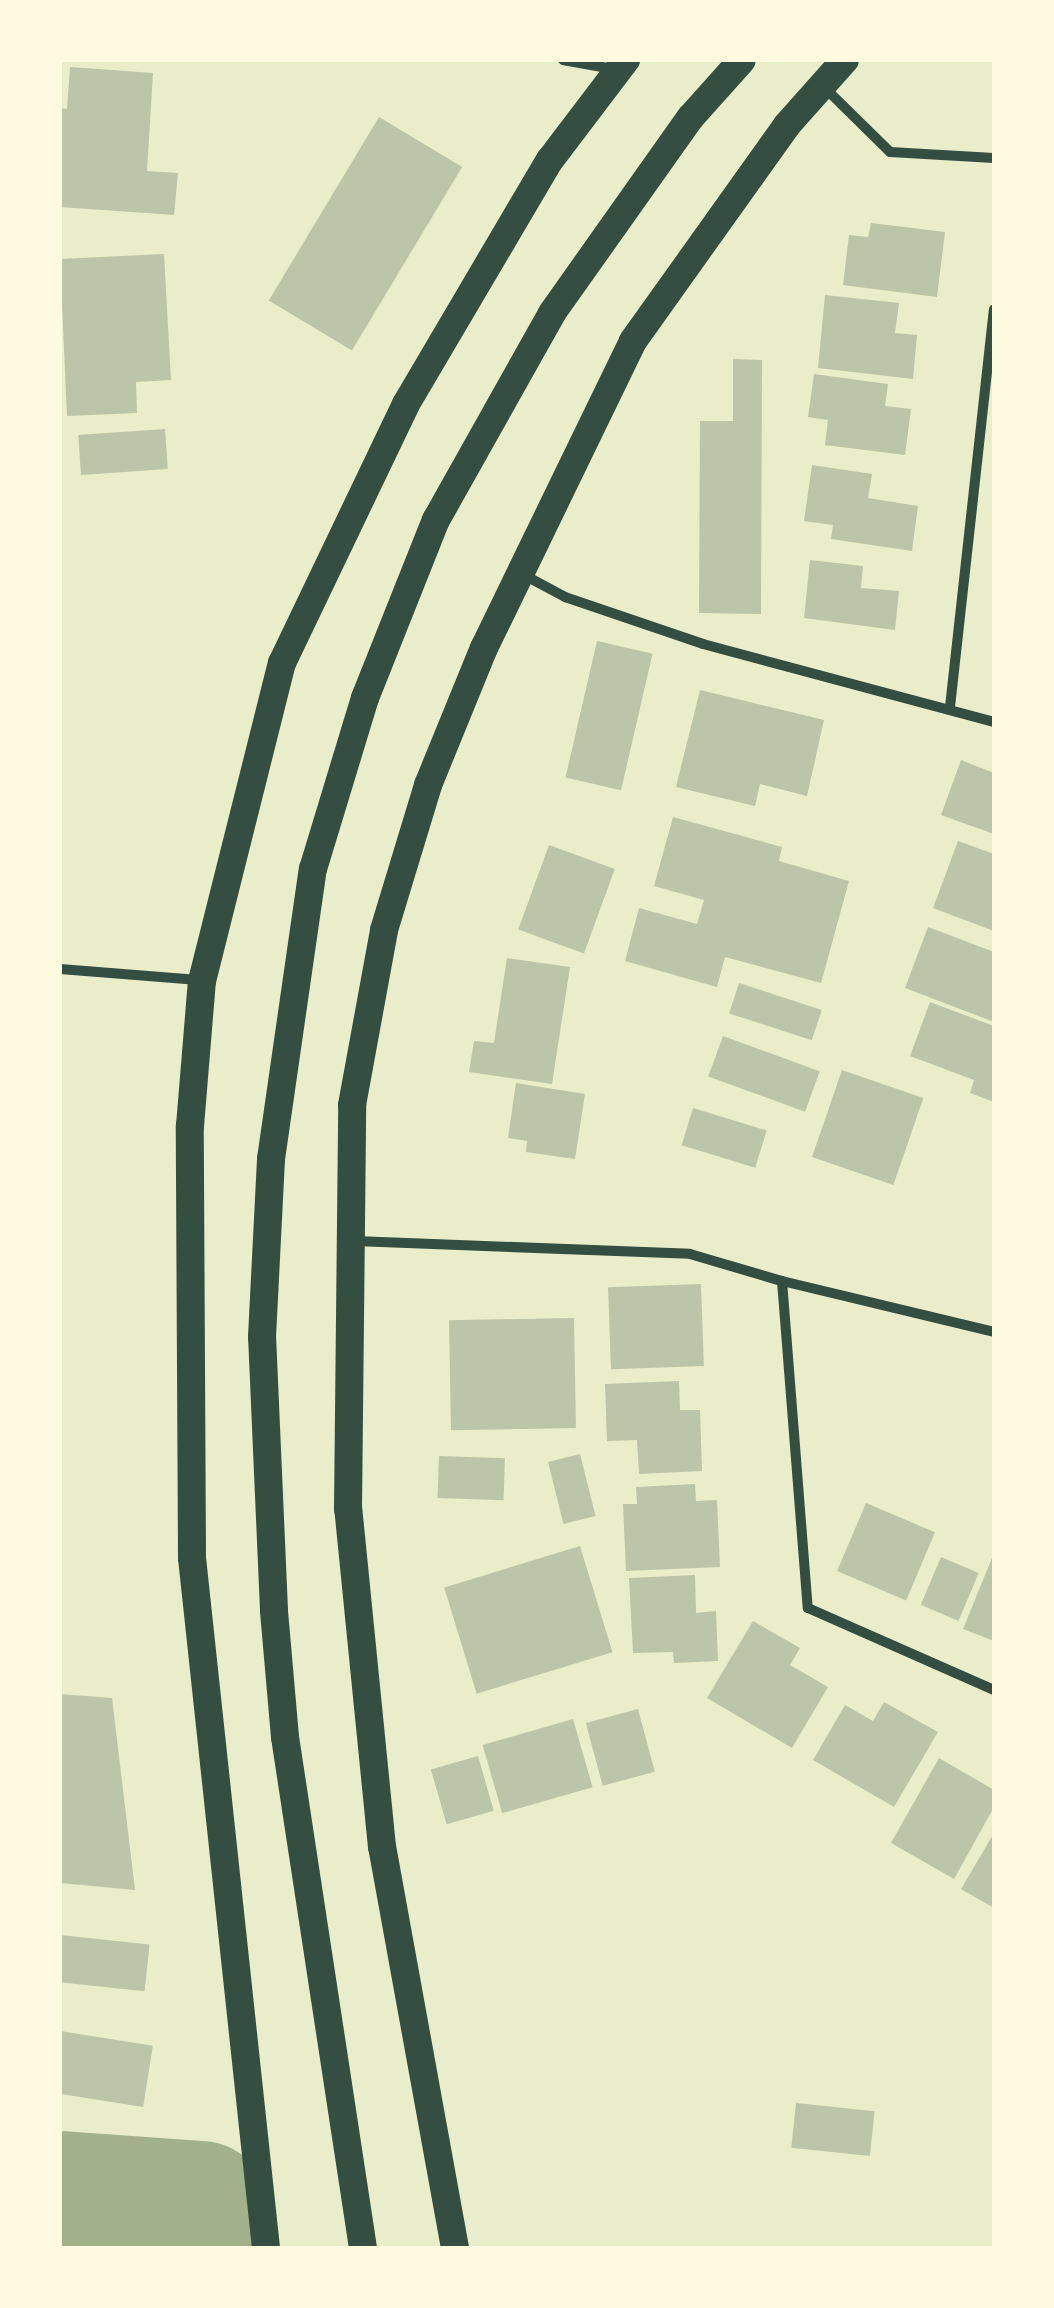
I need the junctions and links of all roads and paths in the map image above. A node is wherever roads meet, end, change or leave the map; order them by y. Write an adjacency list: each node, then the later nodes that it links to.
1 (563, 60): 4 (street)
2 (742, 60): 18 (highway)
3 (845, 60): 5 (highway)
4 (623, 65): 12 (highway)
5 (822, 86): 6 (street); 8 (highway)
6 (994, 158)
7 (994, 309): 9 (street)
8 (518, 572): 9 (street); 13 (highway)
9 (950, 707): 10 (street)
10 (994, 722)
11 (60, 970): 12 (street)
12 (202, 980): 17 (highway)
13 (350, 1241): 14 (street); 19 (highway)
14 (782, 1281): 15 (street); 16 (street)
15 (994, 1332)
16 (994, 1690)
17 (266, 2248)
18 (363, 2248)
19 (455, 2248)

